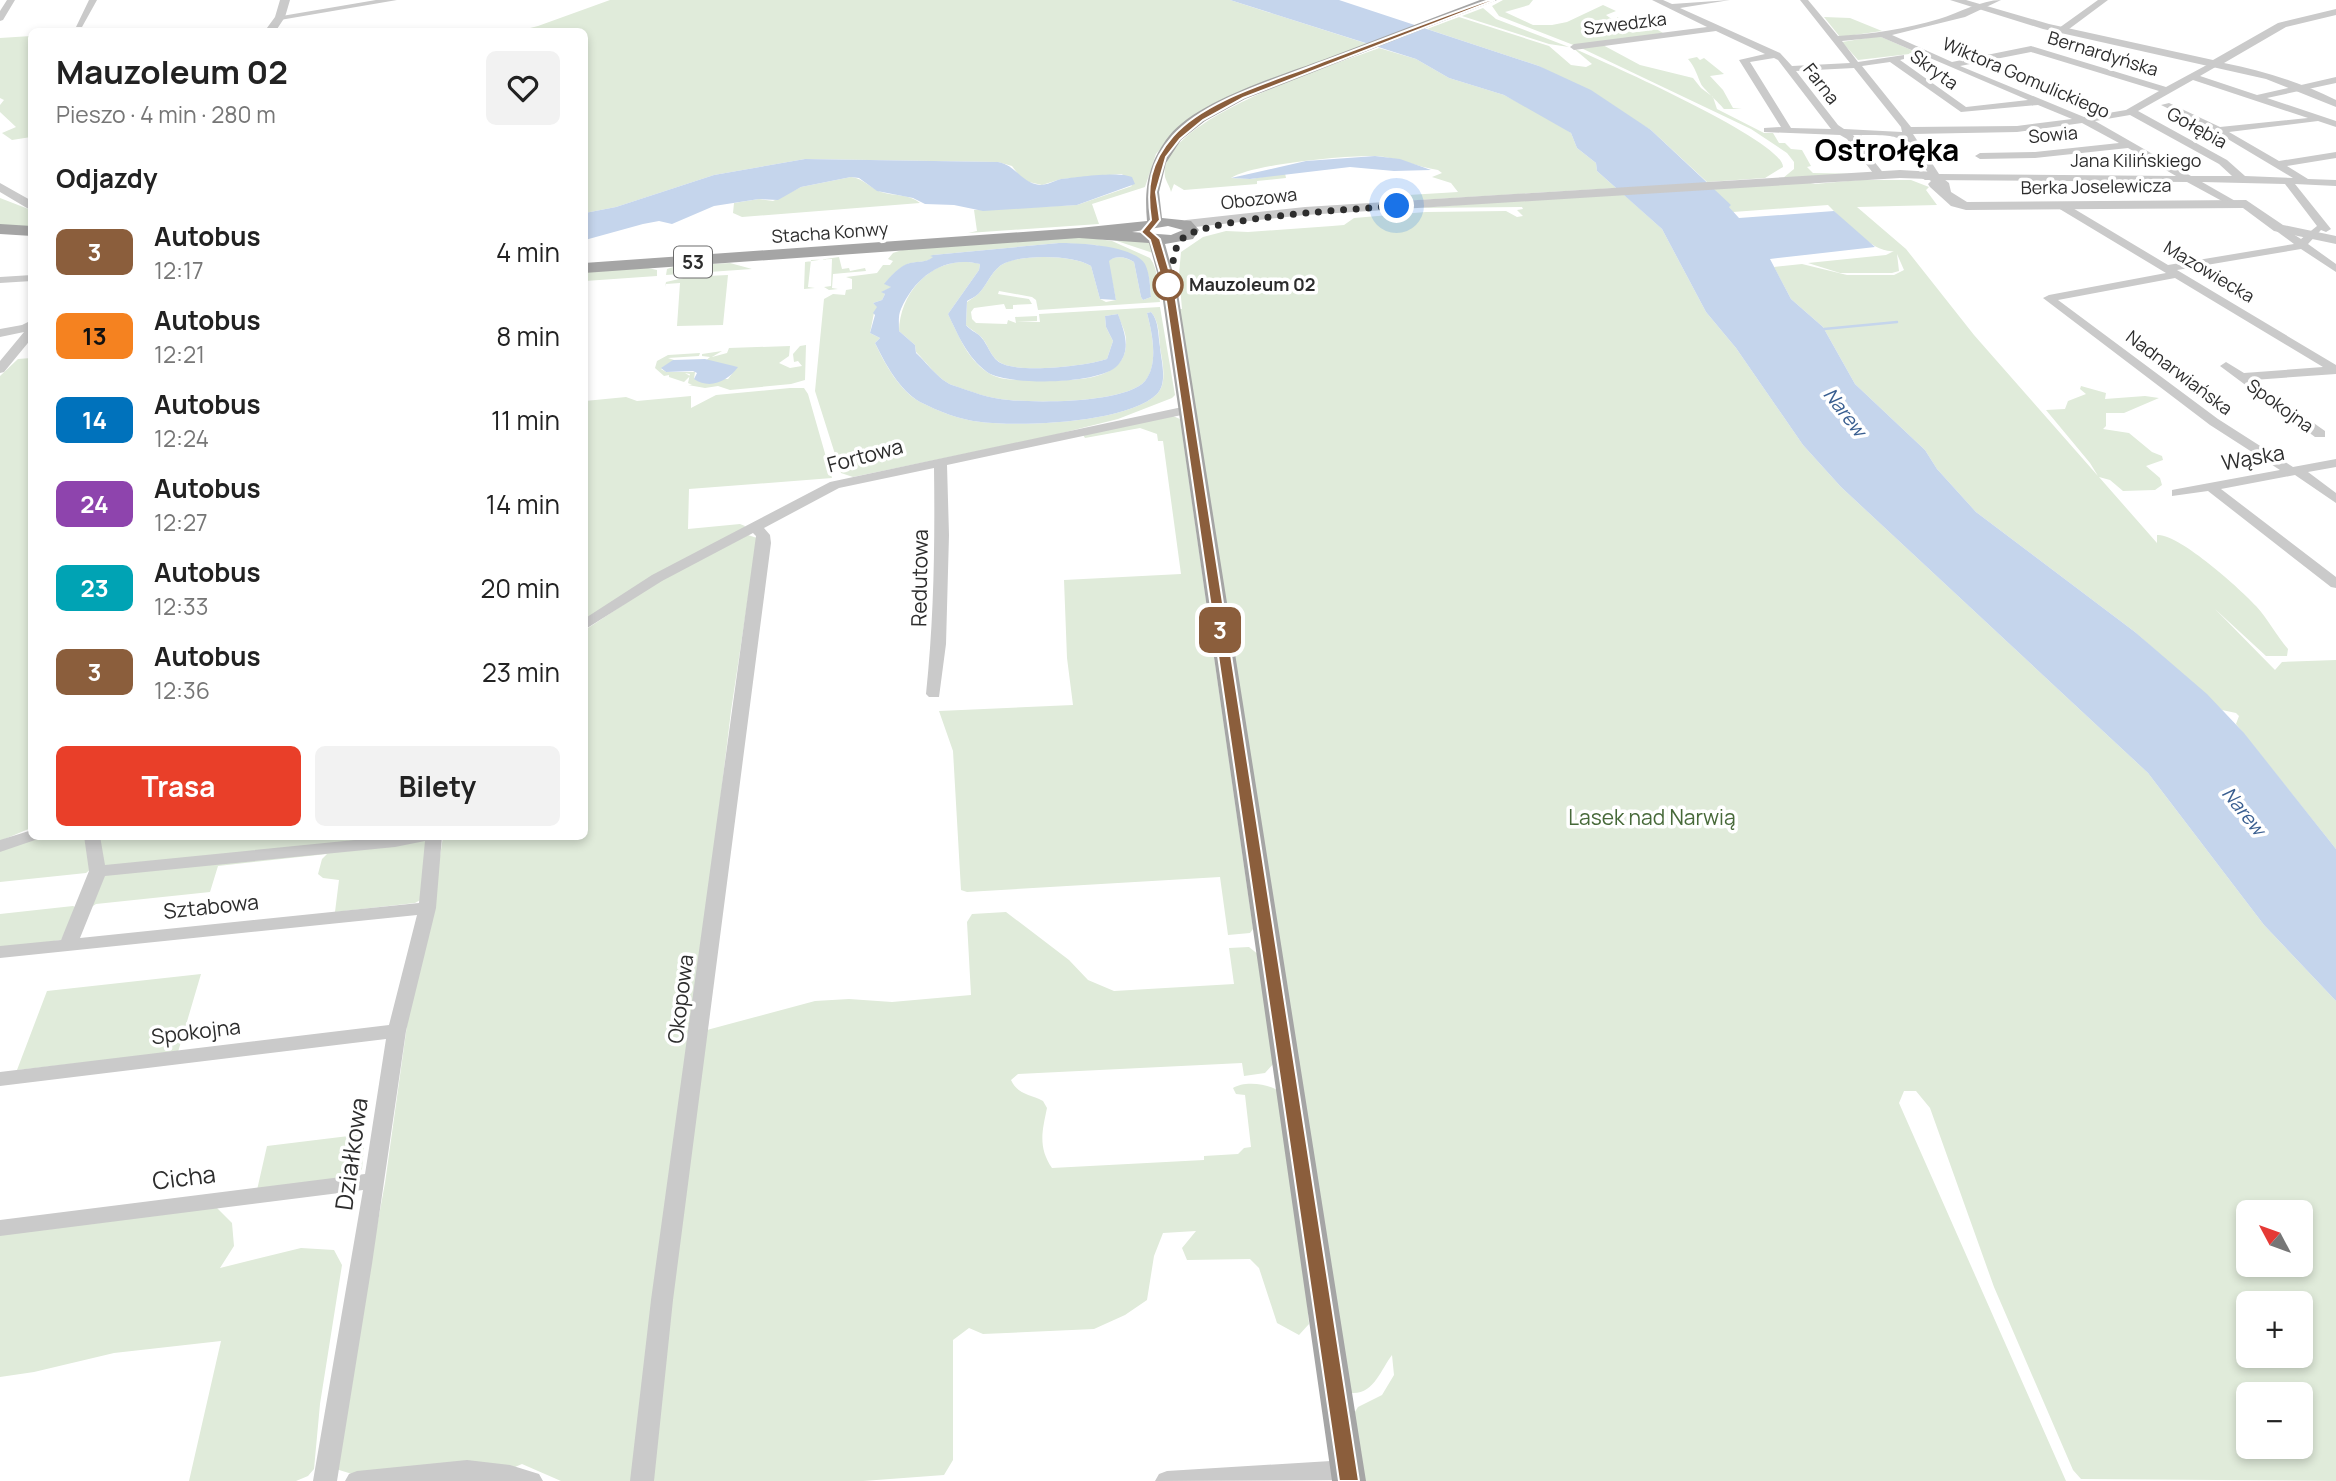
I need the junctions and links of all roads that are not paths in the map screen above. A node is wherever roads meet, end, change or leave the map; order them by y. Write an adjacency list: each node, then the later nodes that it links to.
1 (11, 0): 16 (street)
2 (93, 0): 17 (street)
3 (285, 0): 15 (street)
4 (393, 0): 15 (street)
5 (1492, 0): 56 (main road)
6 (1656, 0): 12 (street)
7 (1726, 0): 12 (street)
8 (1804, 0): 22 (street)
9 (1955, 0): 13 (street)
10 (1997, 0): 13 (street)
11 (2104, 0): 20 (street)
12 (1671, 7): 19 (street)
13 (1982, 8): 20 (street); 21 (street)
14 (2336, 12): 27 (street)
15 (280, 16): 18 (street)
16 (0, 18)
17 (79, 25)
18 (272, 28)
19 (1721, 28): 23 (street, Szwedzka); 25 (street)
20 (2062, 30): 27 (street)
21 (1882, 34): 22 (street); 24 (street, Wiktora Gomulickiego)
22 (1836, 39): 28 (street)
23 (1574, 47)
24 (1924, 54): 26 (street); 29 (street, Wiktora Gomulickiego)
25 (1777, 55): 30 (street, Farna); 45 (street)
26 (1891, 58): 28 (street); 36 (street, Skryta)
27 (2216, 63): 31 (street); 33 (street)
28 (1855, 64): 30 (street); 47 (street)
29 (1950, 65): 34 (street, Bernardyńska); 36 (street, Wiktora Gomulickiego)
30 (1790, 69): 46 (street, Farna)
31 (2191, 76): 34 (street); 35 (street)
32 (2336, 80): 33 (street)
33 (2302, 88): 35 (street); 37 (street)
34 (2166, 90): 39 (street)
35 (2259, 97): 40 (street)
36 (2040, 101): 41 (street, Wiktora Gomulickiego)
37 (2336, 104)
38 (2166, 105): 44 (street)
39 (2131, 111): 41 (street); 55 (street, Gołębia)
40 (2321, 119): 42 (street); 44 (street)
41 (2087, 121): 47 (street); 48 (street, Wiktora Gomulickiego)
42 (2336, 124)
43 (1766, 130): 45 (street)
44 (2219, 130): 51 (street)
45 (1788, 131): 46 (street)
46 (1841, 132): 47 (street); 52 (street, Farna)
47 (1907, 133): 53 (street)
48 (2130, 145): 50 (street, Sowia); 54 (street, Wiktora Gomulickiego)
49 (2336, 155): 51 (street)
50 (1980, 156)
51 (2280, 164): 59 (street)
52 (1884, 175): 53 (street, Obozowa); 66 (street, Obozowa)
53 (1931, 177): 54 (street, Jana Kilińskiego); 64 (street, Berka Joselewicza)
54 (2190, 179): 57 (street, Jana Kilińskiego); 63 (street, Wiktora Gomulickiego)
55 (2242, 179): 57 (street, Jana Kilińskiego); 58 (street, Jana Kilińskiego)
56 (1155, 180): 66 (main road); 68 (main road)
57 (2221, 180): 63 (street)
58 (2287, 180): 59 (street, Jana Kilińskiego); 69 (street)
59 (2306, 181): 60 (street, Jana Kilińskiego)
60 (2336, 183)
61 (0, 187): 62 (street)
62 (28, 204)
63 (2239, 204): 64 (street, Berka Joselewicza); 69 (street)
64 (2062, 206): 73 (street, Mazowiecka)
65 (0, 229): 67 (main road)
66 (1184, 230): 68 (main road, 53); 76 (main road)
67 (28, 231)
68 (1153, 231): 71 (main road, Stacha Konwy / 53); 76 (main road)
69 (2319, 233): 70 (street); 72 (street); 73 (street)
70 (2336, 240)
71 (588, 268)
72 (2336, 269)
73 (2175, 271): 82 (street, Mazowiecka); 88 (street, Nadnarwiańska)
74 (28, 278): 75 (street)
75 (0, 280)
76 (1169, 287): 84 (main road)
77 (28, 326): 79 (street)
78 (28, 329): 81 (street)
79 (0, 331)
80 (2226, 366): 83 (street, Spokojna)
81 (0, 369)
82 (2336, 370): 83 (street, Spokojna)
83 (2241, 377): 85 (street, Spokojna)
84 (1187, 410): 86 (street, Fortowa); 109 (main road)
85 (2320, 434)
86 (940, 461): 92 (street, Fortowa); 95 (street, Redutowa)
87 (2336, 463): 88 (street, Wąska)
88 (2295, 471): 89 (street, Wąska); 91 (street, Nadnarwiańska)
89 (2211, 487): 90 (street, Wąska); 93 (street)
90 (2177, 493)
91 (2336, 499)
92 (754, 527): 94 (street, Fortowa); 113 (street, Okopowa)
93 (2336, 584)
94 (588, 623)
95 (934, 694)
96 (28, 836): 100 (street)
97 (93, 840): 101 (street)
98 (405, 840): 101 (street)
99 (435, 840): 102 (street, Działkowa)
100 (0, 846)
101 (98, 871): 103 (street)
102 (427, 908): 103 (street, Sztabowa); 105 (street, Działkowa)
103 (68, 944): 104 (street, Sztabowa)
104 (0, 952)
105 (397, 1031): 106 (street, Spokojna); 107 (street, Działkowa)
106 (0, 1079)
107 (375, 1181): 108 (street, Cicha); 110 (street, Działkowa)
108 (0, 1228)
109 (1348, 1475): 114 (street)
110 (325, 1481)
111 (357, 1481): 112 (street)
112 (531, 1481)
113 (642, 1481)
114 (1167, 1481)

